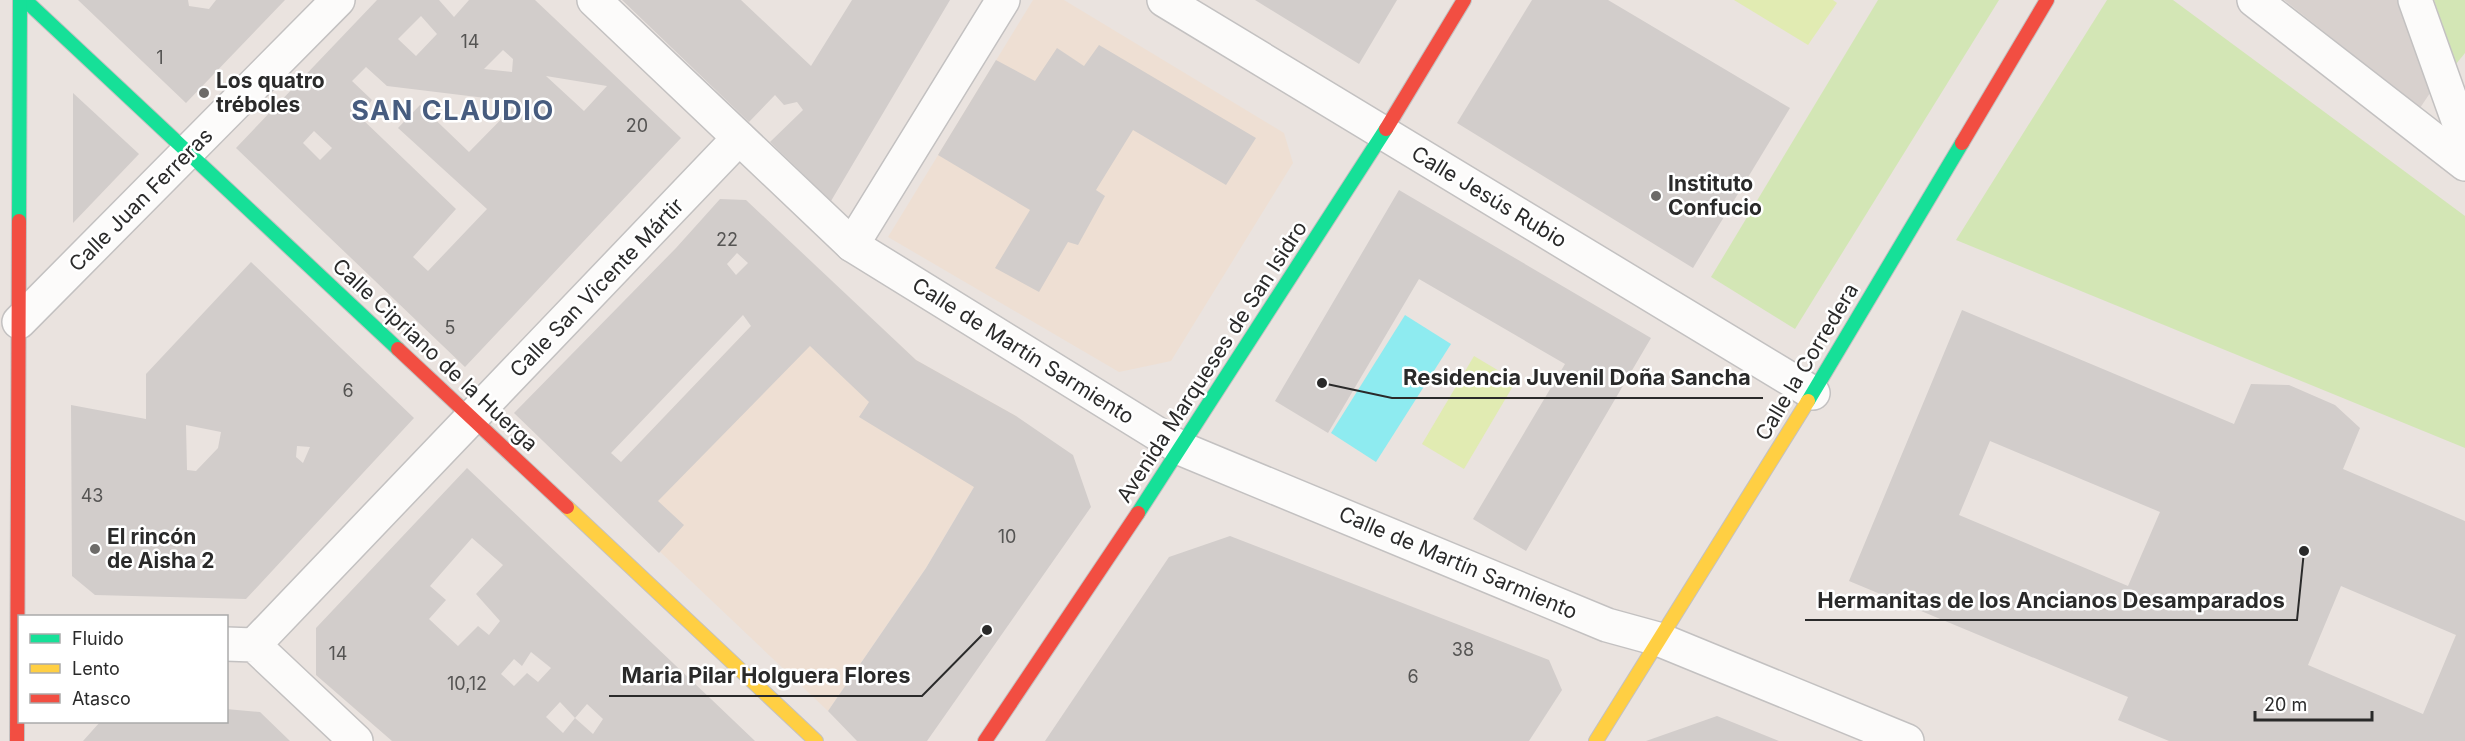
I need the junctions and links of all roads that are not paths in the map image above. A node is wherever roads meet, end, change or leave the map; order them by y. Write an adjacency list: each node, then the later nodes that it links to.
1 (20, 0): 17 (main road)
2 (25, 0): 14 (main road, Calle Cipriano de la Huerga)
3 (338, 0): 14 (street, Calle Juan Ferreras)
4 (594, 0): 12 (street, Calle de Martín Sarmiento)
5 (1003, 0): 16 (street)
6 (1164, 0): 11 (street, Calle Jesús Rubio)
7 (1464, 0): 11 (main road, Avenida Marqueses de San Isidro)
8 (2047, 0): 18 (main road, Calle la Corredera)
9 (2254, 0): 15 (street)
10 (2415, 0): 13 (street)
11 (1385, 134): 18 (street, Calle Jesús Rubio); 20 (main road, Avenida Marqueses de San Isidro)
12 (739, 138): 16 (street, Calle de Martín Sarmiento); 19 (street, Calle San Vicente Mártir)
13 (2465, 140)
14 (188, 152): 17 (street, Calle Juan Ferreras); 19 (main road, Calle Cipriano de la Huerga)
15 (2465, 164)
16 (852, 245): 20 (street, Calle de Martín Sarmiento)
17 (19, 322): 21 (main road)
18 (1813, 393): 23 (main road, Calle la Corredera)
19 (472, 418): 24 (street, Calle San Vicente Mártir); 27 (main road, Calle Cipriano de la Huerga)
20 (1182, 449): 23 (street, Calle de Martín Sarmiento); 28 (main road, Avenida Marqueses de San Isidro)
21 (18, 615)
22 (18, 638): 25 (main road)
23 (1658, 639): 29 (main road, Calle la Corredera); 30 (street, Calle de Martín Sarmiento)
24 (240, 645): 26 (street)
25 (17, 741)
26 (356, 741)
27 (816, 741)
28 (985, 741)
29 (1596, 741)
30 (1907, 741)

